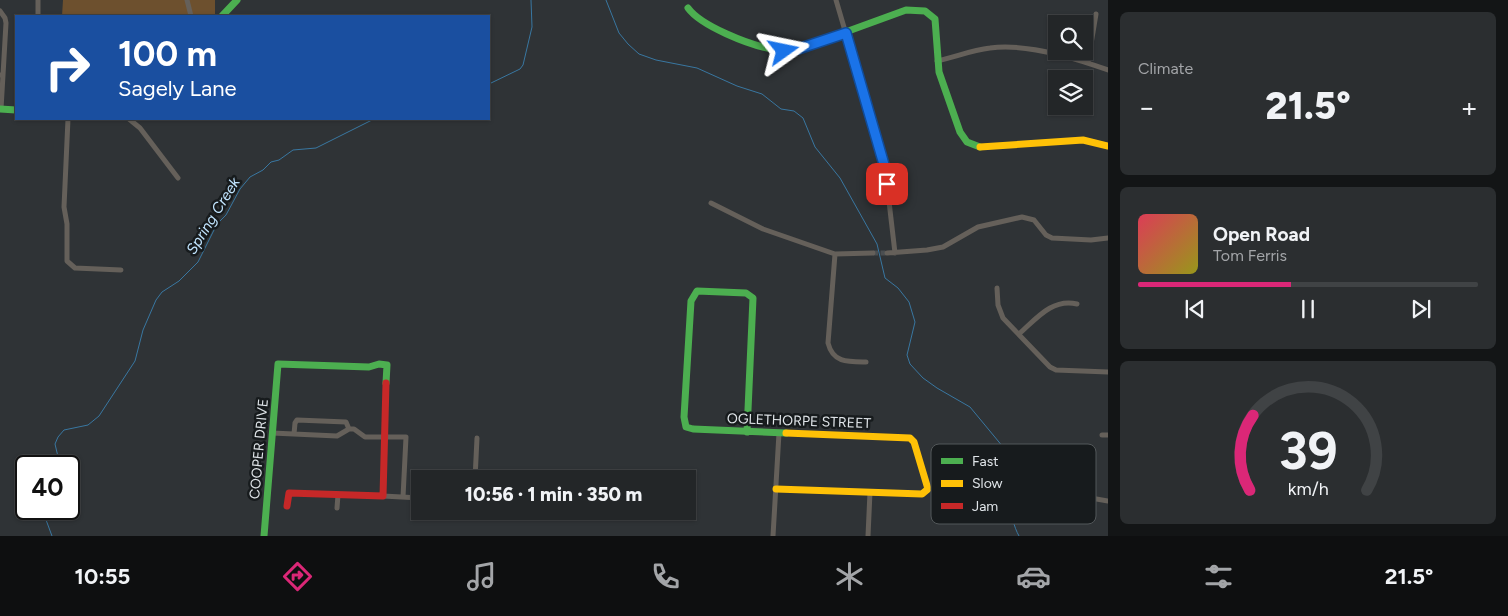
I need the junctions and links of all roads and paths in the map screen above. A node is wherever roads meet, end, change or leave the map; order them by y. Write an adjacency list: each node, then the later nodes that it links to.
1 (38, 0): 8 (street)
2 (187, 0): 9 (street)
3 (238, 0): 10 (street)
4 (836, 0): 11 (street)
5 (688, 8): 11 (street)
6 (0, 11): 15 (street)
7 (1096, 14): 13 (street)
8 (38, 15)
9 (190, 15)
10 (223, 15)
11 (846, 33): 12 (street); 26 (street)
12 (937, 61): 13 (street); 20 (street)
13 (1088, 62): 14 (street)
14 (1108, 70)
15 (1, 75): 16 (street)
16 (0, 110): 17 (street)
17 (15, 110)
18 (68, 120): 28 (street)
19 (130, 120): 21 (street)
20 (1108, 146)
21 (178, 178)
22 (711, 203): 27 (street)
23 (1108, 238): 26 (street)
24 (873, 253): 27 (street)
25 (887, 253): 26 (street)
26 (895, 253)
27 (835, 254): 32 (street)
28 (121, 270)
29 (997, 288): 31 (street)
30 (1077, 304): 31 (street)
31 (1019, 334): 33 (street)
32 (866, 362)
33 (1108, 372)
34 (349, 429): 38 (street); 38 (street); 39 (street)
35 (747, 432): 35 (street, OGLETHORPE STREET); 37 (street, OGLETHORPE STREET)
36 (272, 433): 38 (street); 39 (street, COOPER DRIVE); 50 (street, COOPER DRIVE)
37 (779, 433): 42 (street); 43 (street, OGLETHORPE STREET)
38 (294, 434)
39 (386, 437): 45 (street); 46 (street)
40 (477, 438): 41 (street)
41 (475, 470)
42 (776, 489): 43 (street); 51 (street)
43 (870, 492): 52 (street)
44 (338, 495): 45 (street); 48 (street); 49 (street)
45 (384, 496): 46 (street)
46 (404, 497): 47 (street)
47 (411, 497)
48 (287, 506)
49 (337, 508)
50 (264, 536)
51 (773, 536)
52 (868, 536)

